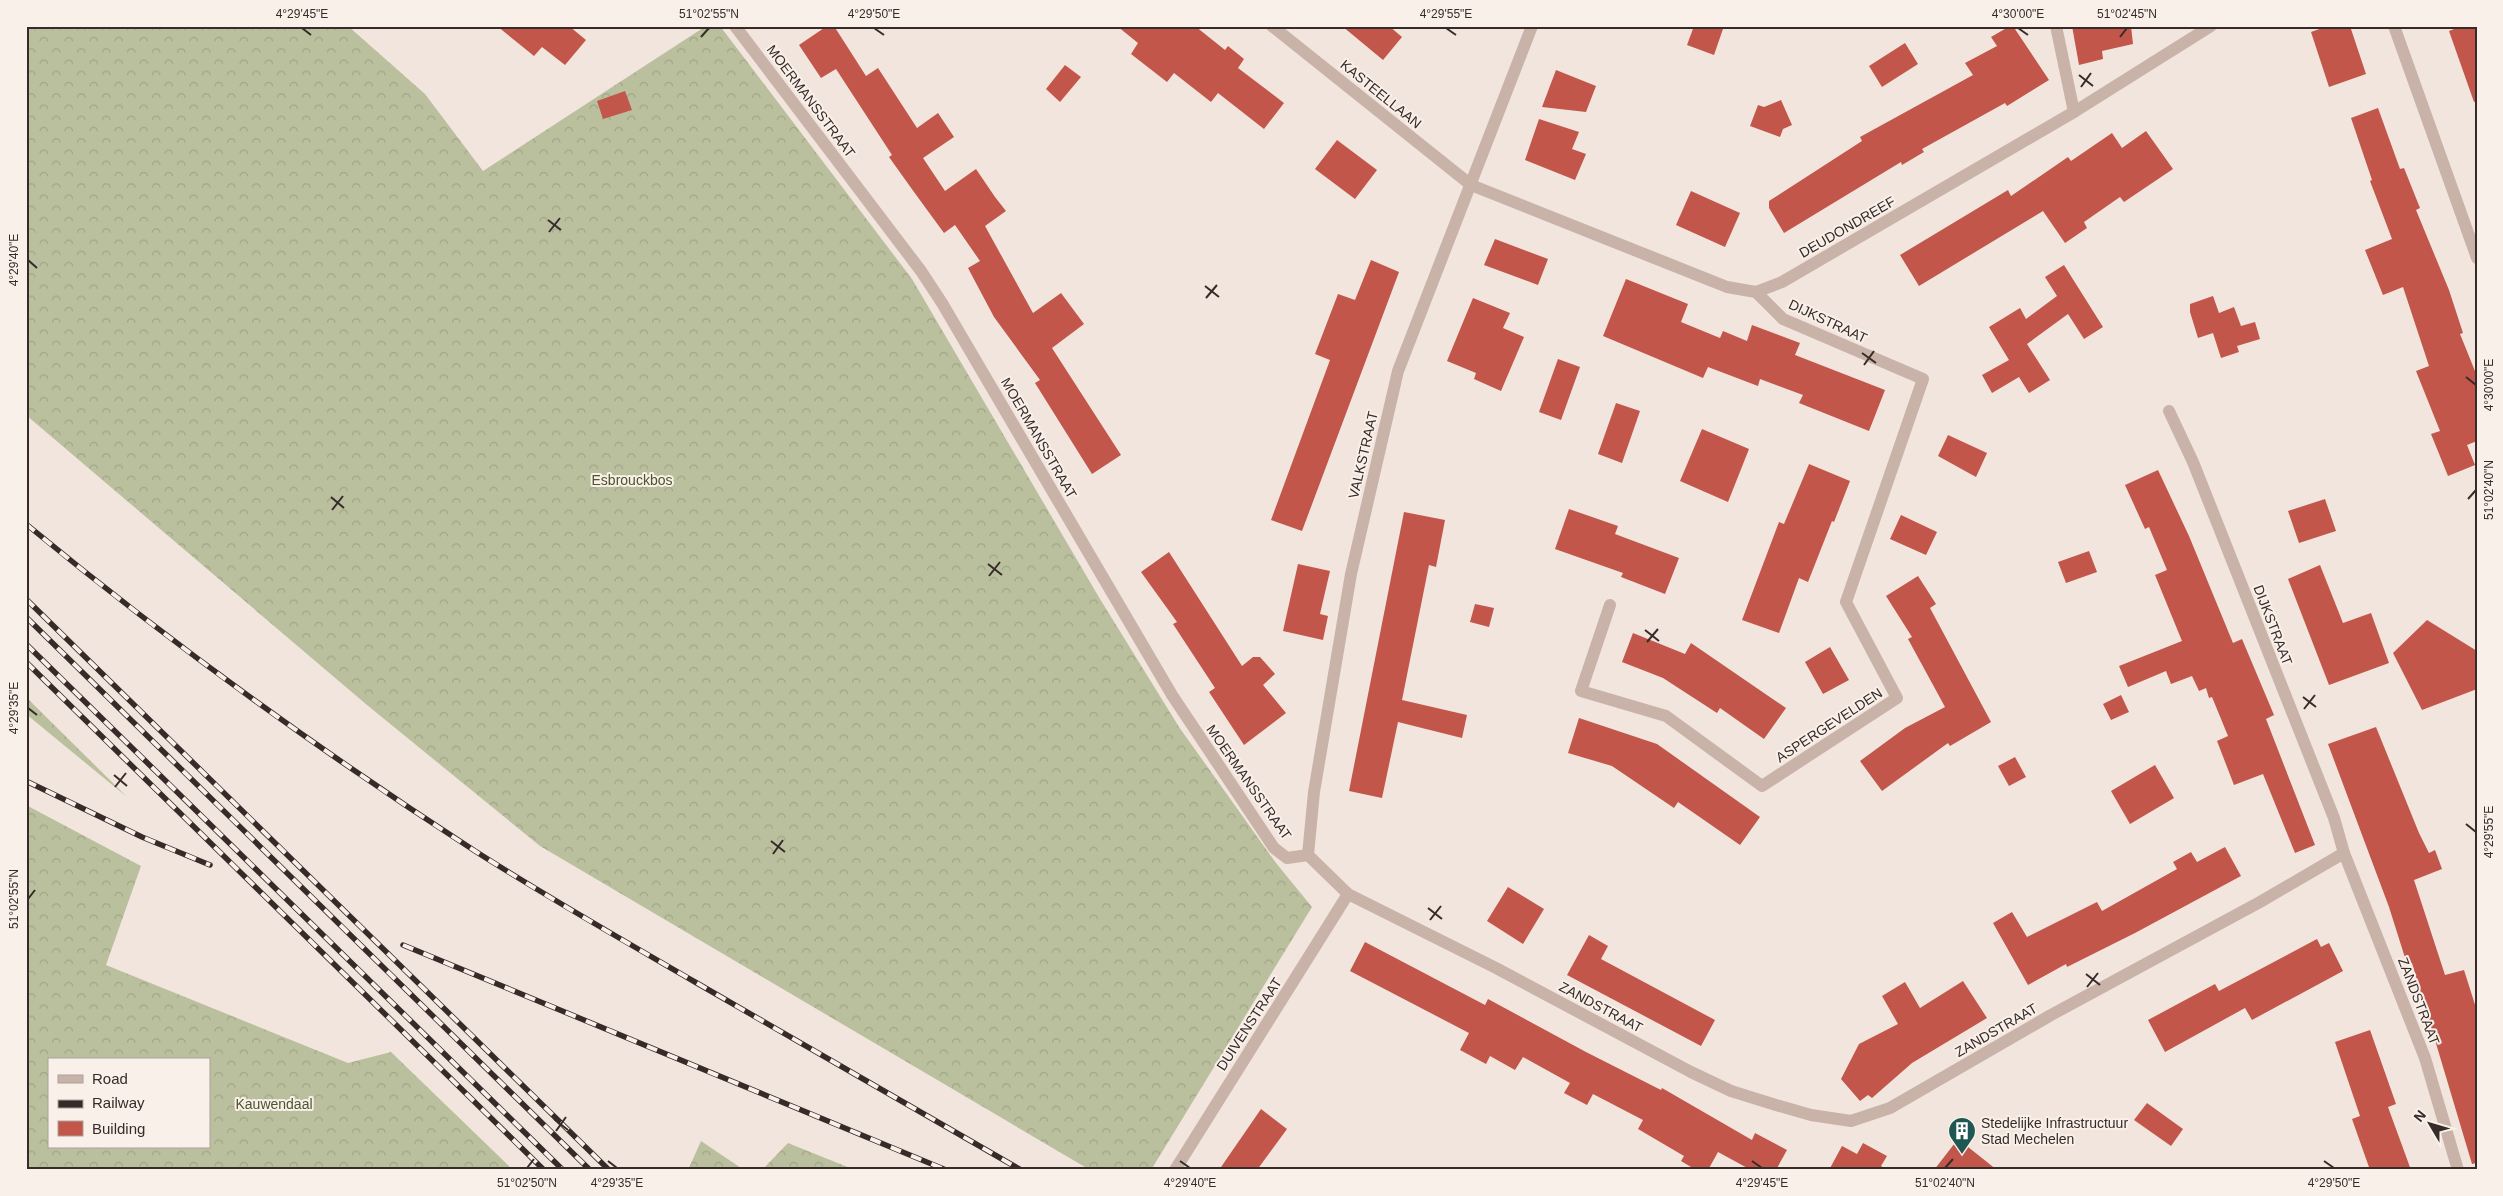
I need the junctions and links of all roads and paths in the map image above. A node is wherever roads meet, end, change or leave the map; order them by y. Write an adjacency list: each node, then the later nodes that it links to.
1 (735, 26): 15 (street, MOERMANSSTRAAT)
2 (1272, 26): 8 (street, KASTEELLAAN)
3 (1532, 26): 8 (street, VALKSTRAAT)
4 (2056, 26): 7 (street)
5 (2211, 26): 7 (street, DEUDONDREEF)
6 (2394, 26): 9 (street)
7 (2074, 112): 10 (street, DEUDONDREEF)
8 (1471, 185): 10 (street); 15 (street, VALKSTRAAT)
9 (2477, 258)
10 (1756, 292): 11 (street, DIJKSTRAAT)
11 (1923, 379): 13 (street, ASPERGEVELDEN)
12 (2169, 411): 14 (street, DIJKSTRAAT)
13 (1610, 605)
14 (2344, 853): 16 (street, ZANDSTRAAT); 18 (street, ZANDSTRAAT)
15 (1308, 855): 16 (street)
16 (1348, 894): 17 (street, DUIVENSTRAAT)
17 (1175, 1170)
18 (2458, 1170)

